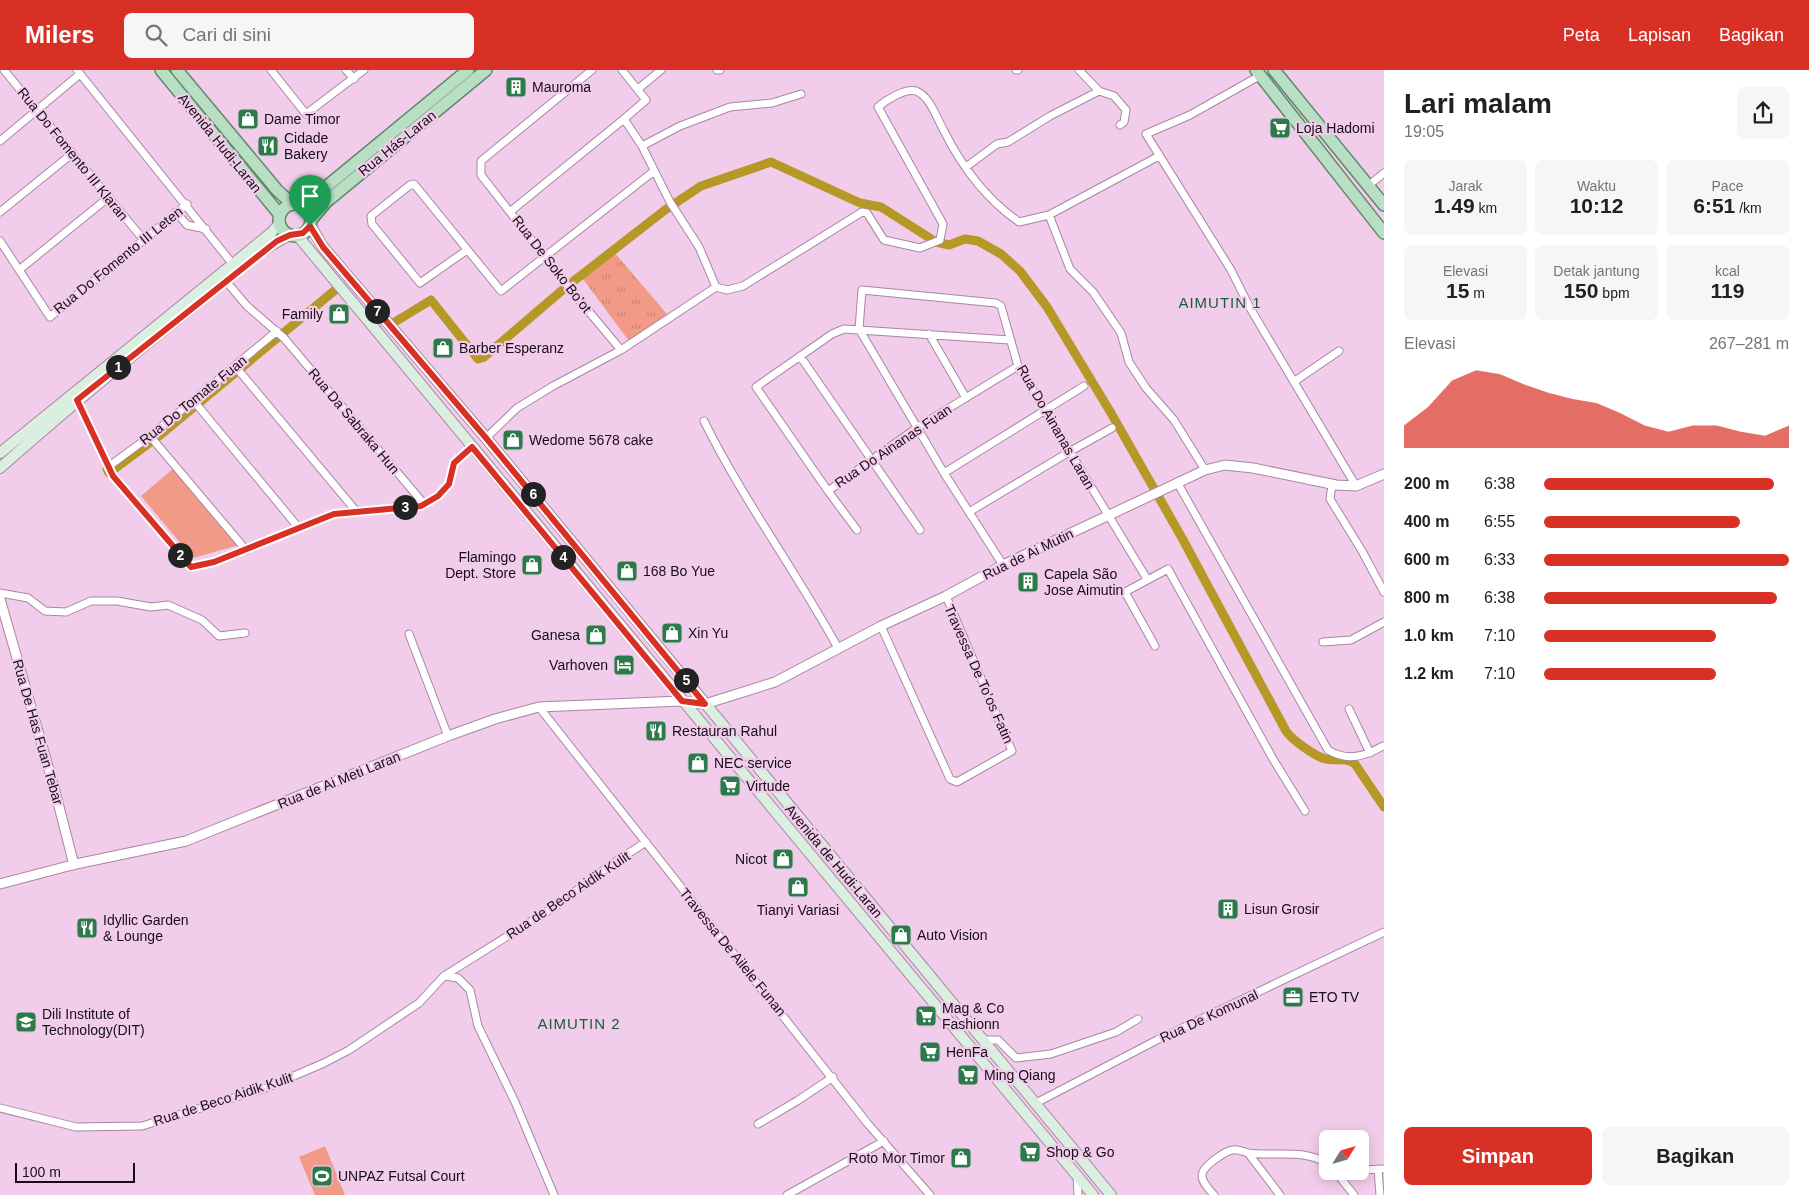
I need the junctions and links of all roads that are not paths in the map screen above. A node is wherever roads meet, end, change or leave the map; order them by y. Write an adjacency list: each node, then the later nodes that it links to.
1 (4, 70): 20 (street, Rua Do Fomento III Klaran)
2 (160, 70): 39 (main road, Avenida Hudi-Laran)
3 (176, 70): 33 (main road)
4 (271, 70): 16 (street)
5 (346, 70): 16 (street)
6 (364, 70): 16 (street)
7 (468, 70): 33 (main road, Rua Hás-Laran)
8 (486, 70): 40 (main road, Rua Hás-Laran)
9 (592, 70): 35 (street, Rua De Soko Bo’ot)
10 (622, 70): 17 (street)
11 (661, 70): 17 (street)
12 (1079, 70): 18 (street)
13 (1274, 70): 30 (main road)
14 (79, 72): 20 (street); 32 (street)
15 (1258, 73): 26 (street); 42 (main road)
16 (354, 78)
17 (638, 89): 21 (street)
18 (1100, 90): 22 (street); 27 (street)
19 (801, 94): 24 (street)
20 (37, 110): 23 (street); 25 (street, Rua Do Fomento III Klaran)
21 (624, 119): 24 (street); 35 (street)
22 (1120, 125)
23 (0, 141)
24 (642, 146): 28 (street)
25 (73, 153): 31 (street, Rua Do Fomento III Klaran); 36 (street)
26 (1159, 156): 38 (street); 61 (street)
27 (966, 167): 38 (street); 51 (street)
28 (654, 171): 47 (street); 51 (street)
29 (1384, 173): 30 (street)
30 (1368, 186): 34 (main road)
31 (109, 197): 44 (street, Rua Do Fomento III Klaran); 49 (street)
32 (187, 204): 37 (street, Rua Do Fomento III Leten); 41 (street)
33 (295, 204): 39 (main road); 40 (main road)
34 (1384, 205)
35 (511, 211): 47 (street, Rua De Soko Bo’ot)
36 (0, 212)
37 (176, 212): 41 (street); 44 (street, Rua Do Fomento III Leten)
38 (1049, 215): 78 (street)
39 (280, 219): 43 (main road); 48 (main road)
40 (310, 223): 43 (main road); 71 (main road, Avenida de Hudi-Laran)
41 (207, 229): 48 (street)
42 (1384, 232)
43 (294, 235): 48 (main road); 72 (main road)
44 (142, 238): 49 (street, Rua Do Fomento III Leten)
45 (0, 241): 49 (street, Rua Do Fomento III Leten)
46 (467, 250): 46 (street); 47 (street)
47 (545, 255): 56 (street, Rua De Soko Bo’ot)
48 (236, 267): 50 (main road); 63 (main road)
49 (19, 270)
50 (225, 280): 53 (street); 63 (main road)
51 (716, 287): 56 (street)
52 (859, 329): 54 (street, Rua Do Ainanas Fuan); 55 (street, Rua Do Ainanas Laran); 58 (street, Rua Do Ainanas Fuan); 68 (street)
53 (277, 331): 59 (street, Rua Do Tomate Fuan); 85 (street, Rua Da Sabraka Hun)
54 (929, 334): 55 (street, Rua Do Ainanas Fuan); 64 (street)
55 (1010, 340): 60 (street, Rua Do Ainanas Laran)
56 (621, 350): 71 (street)
57 (1339, 351): 61 (street)
58 (800, 356): 75 (street); 84 (street, Rua Do Ainanas Fuan)
59 (236, 366): 65 (street, Rua Do Tomate Fuan); 86 (street)
60 (1018, 366): 64 (street, Rua Do Ainanas Fuan); 66 (street, Rua Do Ainanas Laran)
61 (1295, 381): 83 (street)
62 (1084, 386): 66 (street)
63 (76, 396): 74 (main road); 76 (street); 77 (main road)
64 (966, 398): 68 (street, Rua Do Ainanas Fuan)
65 (193, 400): 70 (street, Rua Do Tomate Fuan); 89 (street)
66 (1045, 410): 73 (street, Rua Do Ainanas Laran); 79 (street)
67 (704, 421): 105 (street)
68 (918, 427): 75 (street, Rua Do Ainanas Fuan); 79 (street)
69 (1112, 428): 73 (street)
70 (150, 436): 76 (street, Rua Do Tomate Fuan); 92 (street)
71 (486, 438): 107 (main road, Avenida de Hudi-Laran)
72 (472, 447): 85 (street); 106 (main road)
73 (1069, 452): 87 (street); 88 (street, Rua Do Ainanas Laran)
74 (0, 453)
75 (873, 459): 84 (street, Rua Do Ainanas Fuan); 91 (street)
76 (108, 466): 92 (street)
77 (0, 468)
78 (1205, 470): 81 (street, Rua de Ai Mutin); 82 (street, Rua de Ai Mutin)
79 (944, 472): 87 (street)
80 (1384, 474): 83 (street, Rua de Ai Mutin)
81 (1177, 482): 88 (street, Rua de Ai Mutin); 112 (street)
82 (1332, 485): 83 (street, Rua de Ai Mutin); 95 (street)
83 (1356, 486)
84 (828, 491): 90 (street)
85 (424, 504): 86 (street)
86 (356, 511): 89 (street)
87 (969, 512): 93 (street)
88 (1109, 516): 93 (street, Rua de Ai Mutin); 94 (street, Rua Do Ainanas Laran)
89 (298, 526): 92 (street)
90 (857, 530)
91 (920, 530)
92 (246, 550)
93 (1003, 565): 97 (street, Rua de Ai Mutin)
94 (1147, 579): 104 (street); 113 (street)
95 (1384, 592)
96 (0, 593): 101 (street)
97 (946, 596): 100 (street, Rua de Ai Mutin); 100 (street, Travessa De To’os Fatin)
98 (0, 599): 115 (street, Rua De Has Fuan Tebar)
99 (1384, 622): 103 (street)
100 (881, 626): 105 (street, Rua de Ai Mutin)
101 (245, 633)
102 (409, 634): 110 (street)
103 (1323, 642)
104 (1155, 646)
105 (838, 648): 107 (street, Rua de Ai Mutin)
106 (682, 701): 107 (street, Rua de Ai Mutin); 108 (street, Rua de Ai Meti Laran); 129 (main road)
107 (705, 704): 120 (main road, Avenida de Hudi-Laran)
108 (539, 707): 110 (street, Rua de Ai Meti Laran); 114 (street, Travessa De Ailele Funan)
109 (1349, 710): 112 (street)
110 (448, 736): 115 (street, Rua de Ai Meti Laran)
111 (1383, 746): 112 (street)
112 (1370, 753)
113 (1305, 811)
114 (646, 842): 118 (street, Rua de Beco Aidik Kulit); 121 (street, Travessa De Ailele Funan)
115 (74, 866): 116 (street, Rua de Ai Meti Laran)
116 (0, 883)
117 (1384, 932): 122 (street, Rua De Komunal)
118 (444, 976): 123 (street, Rua de Beco Aidik Kulit); 131 (street)
119 (1138, 1019): 120 (street)
120 (984, 1040): 122 (main road, Avenida de Hudi-Laran)
121 (833, 1077): 124 (street); 125 (street, Travessa De Ailele Funan)
122 (1036, 1103): 136 (main road, Avenida de Hudi-Laran)
123 (0, 1108)
124 (758, 1124)
125 (884, 1141): 132 (street); 133 (street, Travessa De Ailele Funan)
126 (1248, 1153): 127 (street); 137 (street); 138 (street)
127 (1319, 1160)
128 (1381, 1169): 140 (street)
129 (1077, 1176): 134 (street); 135 (main road)
130 (1342, 1180): 139 (street)
131 (554, 1195)
132 (787, 1195)
133 (930, 1195)
134 (1078, 1195)
135 (1093, 1195)
136 (1111, 1195)
137 (1214, 1195)
138 (1280, 1195)
139 (1354, 1195)
140 (1380, 1195)

